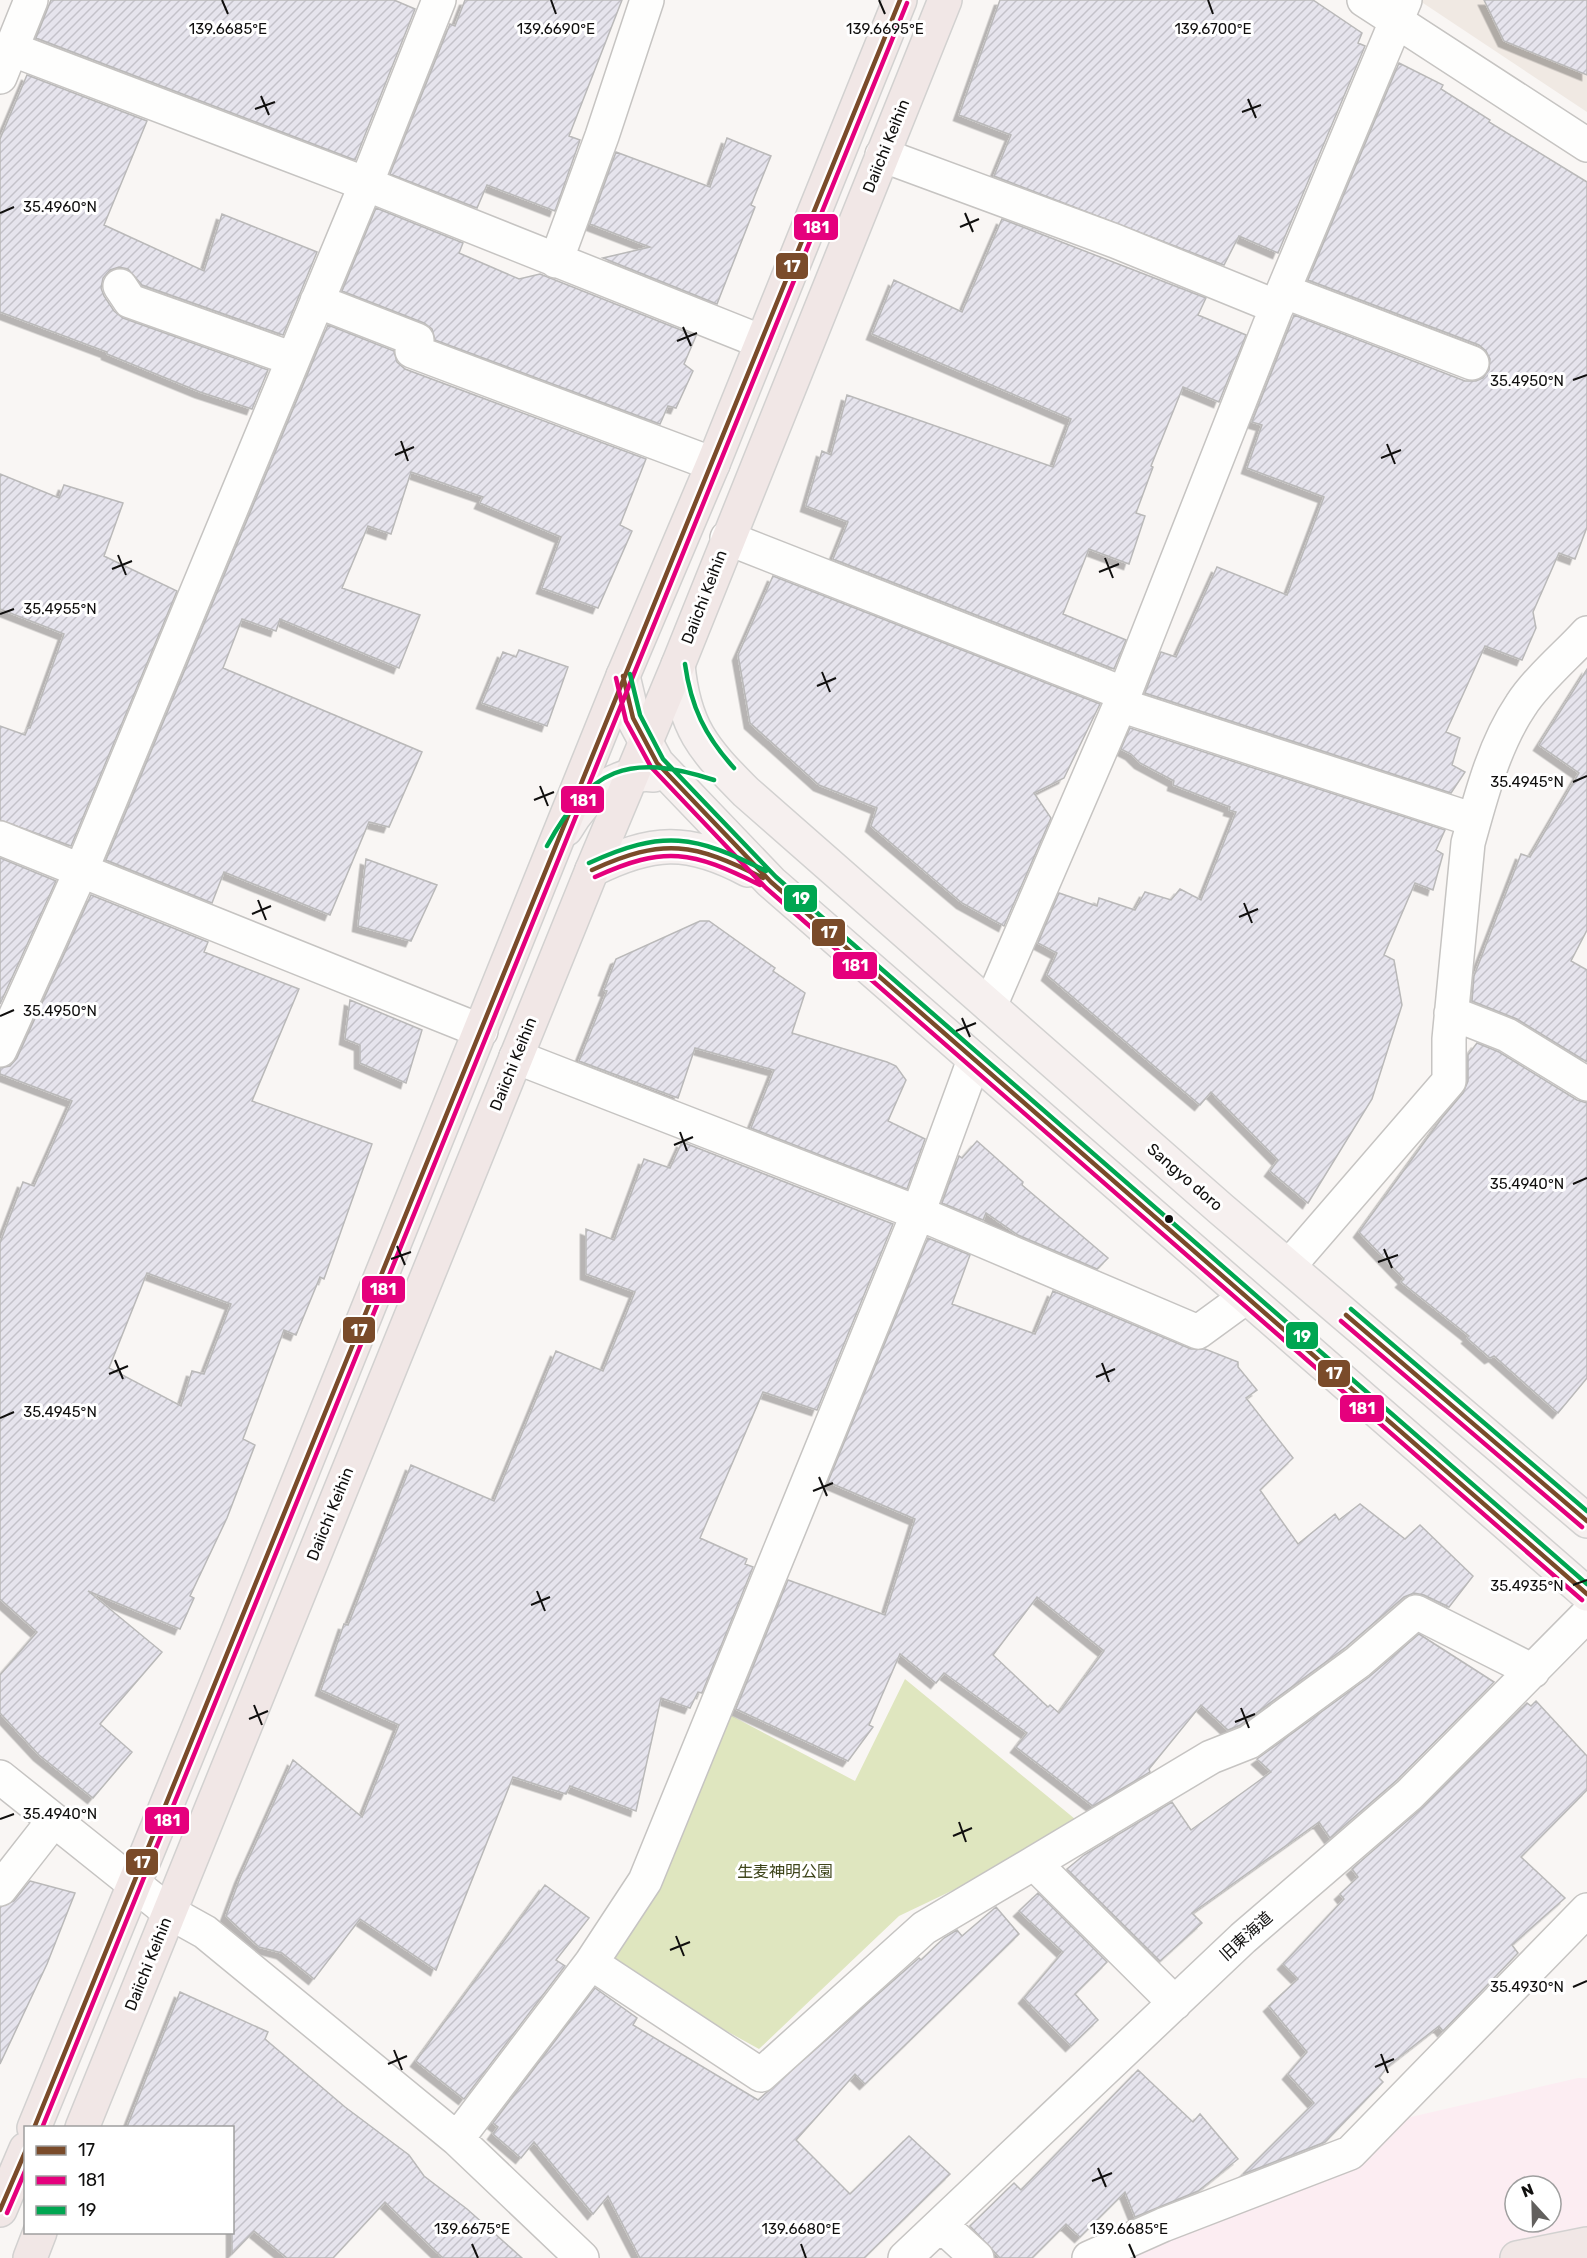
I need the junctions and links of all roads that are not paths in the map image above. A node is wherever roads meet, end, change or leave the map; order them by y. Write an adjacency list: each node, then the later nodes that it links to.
1 (31, 0): 8 (street)
2 (439, 0): 11 (street)
3 (647, 0): 12 (street)
4 (900, 0): 16 (highway)
5 (945, 0): 10 (highway, Daiichi Keihin)
6 (1365, 0): 7 (street)
7 (1401, 11): 9 (street); 14 (street)
8 (6, 63): 11 (street)
9 (1587, 145)
10 (882, 155): 14 (street); 20 (highway, Daiichi Keihin)
11 (366, 184): 12 (street); 15 (street)
12 (556, 261): 16 (street)
13 (120, 286): 17 (street)
14 (1280, 299): 18 (street); 24 (street)
15 (317, 301): 17 (street); 19 (street)
16 (762, 342): 19 (highway)
17 (293, 359): 33 (street)
18 (1472, 363)
19 (713, 464): 23 (highway)
20 (727, 538): 22 (highway, Daiichi Keihin); 24 (street)
21 (1587, 633): 28 (street)
22 (678, 665): 25 (highway, Daiichi Keihin); 29 (main road, Sangyo doro)
23 (623, 676): 25 (main road); 31 (highway)
24 (1123, 700): 28 (street); 35 (street)
25 (646, 742): 26 (highway, Daiichi Keihin); 27 (main road)
26 (631, 777): 27 (main road, Sangyo doro); 31 (main road, Sangyo doro); 32 (highway, Daiichi Keihin)
27 (670, 777): 29 (main road, Sangyo doro); 34 (main road)
28 (1474, 820): 36 (street)
29 (787, 829): 35 (main road, Sangyo doro)
30 (0, 838): 33 (street)
31 (554, 850): 37 (highway)
32 (592, 870): 34 (main road); 39 (highway, Daiichi Keihin)
33 (80, 873): 37 (street); 38 (street)
34 (771, 882): 40 (main road)
35 (990, 1006): 43 (main road, Sangyo doro)
36 (1451, 1013): 41 (street); 43 (street)
37 (481, 1031): 52 (highway)
38 (0, 1050)
39 (516, 1057): 42 (street); 55 (highway, Daiichi Keihin)
40 (974, 1060): 42 (street); 44 (main road)
41 (1587, 1084)
42 (918, 1213): 44 (street); 56 (street)
43 (1288, 1266): 45 (main road, Sangyo doro)
44 (1246, 1297): 46 (main road)
45 (1587, 1521)
46 (1587, 1594)
47 (1587, 1615): 48 (street, 旧東海道)
48 (1533, 1671): 51 (street); 57 (street, 旧東海道)
49 (0, 1777): 50 (street)
50 (54, 1820): 52 (street); 53 (street)
51 (1034, 1863): 56 (street); 57 (street)
52 (134, 1886): 55 (street); 58 (highway)
53 (0, 1889)
54 (1587, 1910): 70 (street)
55 (169, 1912): 59 (highway, Daiichi Keihin); 60 (street)
56 (591, 1963): 60 (street)
57 (1175, 2003): 63 (street, 旧東海道)
58 (34, 2126)
59 (82, 2126)
60 (457, 2139): 67 (street)
61 (24, 2153): 62 (highway)
62 (0, 2210)
63 (941, 2225): 68 (street, 旧東海道); 69 (street)
64 (39, 2234): 66 (highway)
65 (1587, 2244): 71 (highway)
66 (30, 2258)
67 (582, 2258)
68 (905, 2258)
69 (977, 2258)
70 (1089, 2258)
71 (1517, 2258)

